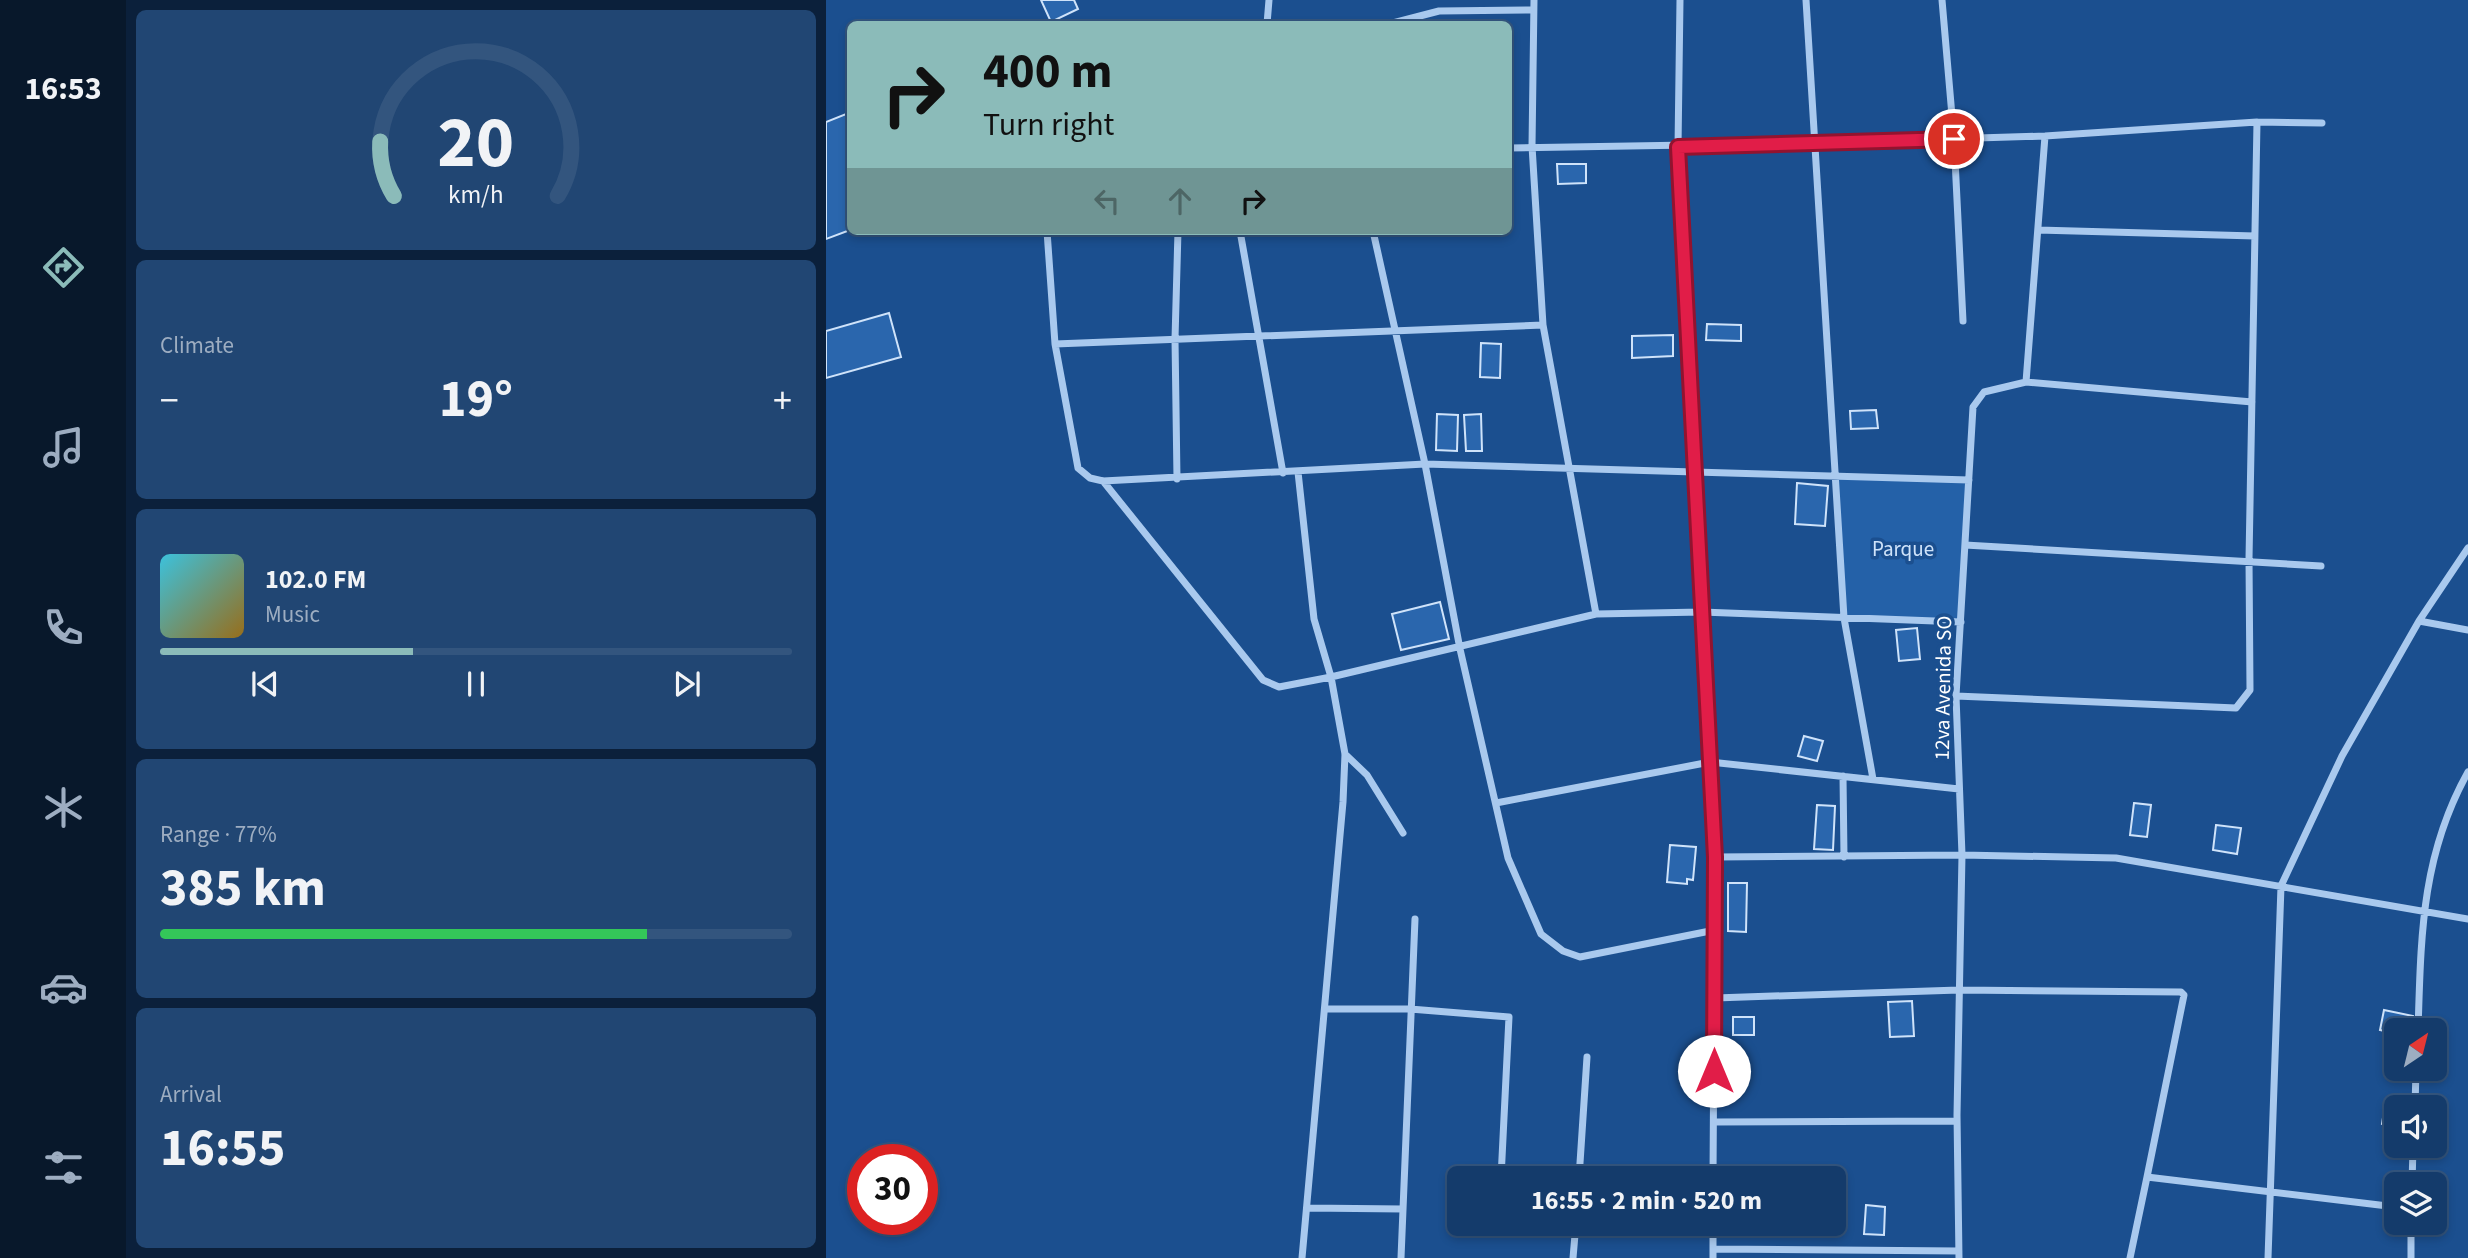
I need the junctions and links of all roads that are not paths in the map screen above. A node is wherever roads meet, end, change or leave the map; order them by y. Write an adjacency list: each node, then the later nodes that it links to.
1 (1269, 0): 7 (street)
2 (1534, 0): 6 (street)
3 (1680, 0): 15 (street)
4 (1806, 0): 13 (street)
5 (1942, 0): 12 (street)
6 (1533, 10): 8 (street); 14 (street)
7 (1267, 21)
8 (1401, 21)
9 (2257, 122): 10 (street); 11 (street); 22 (street)
10 (2322, 123)
11 (2045, 136): 12 (street); 17 (street)
12 (1954, 139): 13 (street); 23 (street)
13 (1816, 143): 15 (street); 36 (street)
14 (1532, 146): 15 (street); 16 (street); 24 (street)
15 (1678, 147): 34 (street)
16 (1512, 148)
17 (2038, 230): 22 (street); 29 (street)
18 (1047, 235): 28 (street)
19 (1178, 235): 27 (street)
20 (1241, 235): 26 (street)
21 (1374, 235): 25 (street)
22 (2255, 236): 30 (street)
23 (1963, 321)
24 (1544, 325): 25 (street); 32 (street)
25 (1394, 330): 26 (street); 31 (street)
26 (1261, 336): 27 (street); 35 (street)
27 (1175, 339): 28 (street); 37 (street)
28 (1055, 344): 39 (street)
29 (2026, 382): 30 (street, 12va Avenida SO); 38 (street, 12va Avenida SO)
30 (2252, 402): 42 (street)
31 (1425, 464): 32 (street); 33 (street); 50 (street)
32 (1571, 468): 34 (street); 45 (street)
33 (1298, 472): 35 (street); 51 (street)
34 (1695, 472): 36 (street); 44 (street)
35 (1283, 473): 37 (street)
36 (1837, 476): 38 (street); 46 (street)
37 (1177, 479): 39 (street)
38 (1969, 480): 40 (street, 12va Avenida SO)
39 (1103, 481): 51 (street)
40 (1965, 545): 42 (street); 48 (street, 12va Avenida SO)
41 (2468, 548): 47 (street)
42 (2249, 559): 43 (street); 52 (street)
43 (2321, 566)
44 (1702, 612): 45 (street); 46 (street); 54 (street)
45 (1596, 614): 50 (street)
46 (1844, 618): 48 (street); 57 (street)
47 (2419, 621): 49 (street); 64 (street)
48 (1961, 622): 52 (street, 12va Avenida SO)
49 (2468, 630)
50 (1460, 649): 51 (street); 59 (street)
51 (1331, 677): 53 (street)
52 (1956, 695): 58 (street, 12va Avenida SO)
53 (1345, 754): 60 (street); 71 (street)
54 (1710, 762): 56 (street); 59 (street); 62 (street)
55 (2468, 772): 65 (street)
56 (1843, 776): 57 (street); 63 (street)
57 (1873, 779): 58 (street)
58 (1959, 789): 61 (street, 12va Avenida SO)
59 (1496, 803): 68 (street)
60 (1403, 833)
61 (1962, 855): 63 (street); 64 (street); 69 (street, 12va Avenida SO)
62 (1715, 857): 63 (street); 68 (street)
63 (1844, 857)
64 (2281, 886): 65 (street); 81 (street)
65 (2422, 914): 67 (street); 73 (street)
66 (1415, 919): 72 (street)
67 (2468, 919)
68 (1715, 930): 70 (street)
69 (1959, 990): 70 (street); 75 (street, 12va Avenida SO); 80 (street)
70 (1715, 998): 76 (street)
71 (1325, 1009): 72 (street); 83 (street)
72 (1410, 1009): 77 (street); 84 (street)
73 (2418, 1018)
74 (1587, 1057): 78 (street)
75 (1957, 1121): 76 (street); 89 (street, 12va Avenida SO)
76 (1714, 1122): 79 (street)
77 (1502, 1166)
78 (1580, 1166)
79 (1713, 1166)
80 (2147, 1177): 81 (street); 93 (street)
81 (2270, 1194): 82 (street); 94 (street)
82 (2384, 1206)
83 (1307, 1208): 84 (street); 90 (street)
84 (1403, 1209): 91 (street)
85 (2411, 1235): 95 (street)
86 (1575, 1236): 92 (street)
87 (1713, 1236): 88 (street)
88 (1713, 1254): 89 (street)
89 (1959, 1255)
90 (1301, 1258)
91 (1401, 1258)
92 (1573, 1258)
93 (2130, 1258)
94 (2268, 1258)
95 (2411, 1258)

